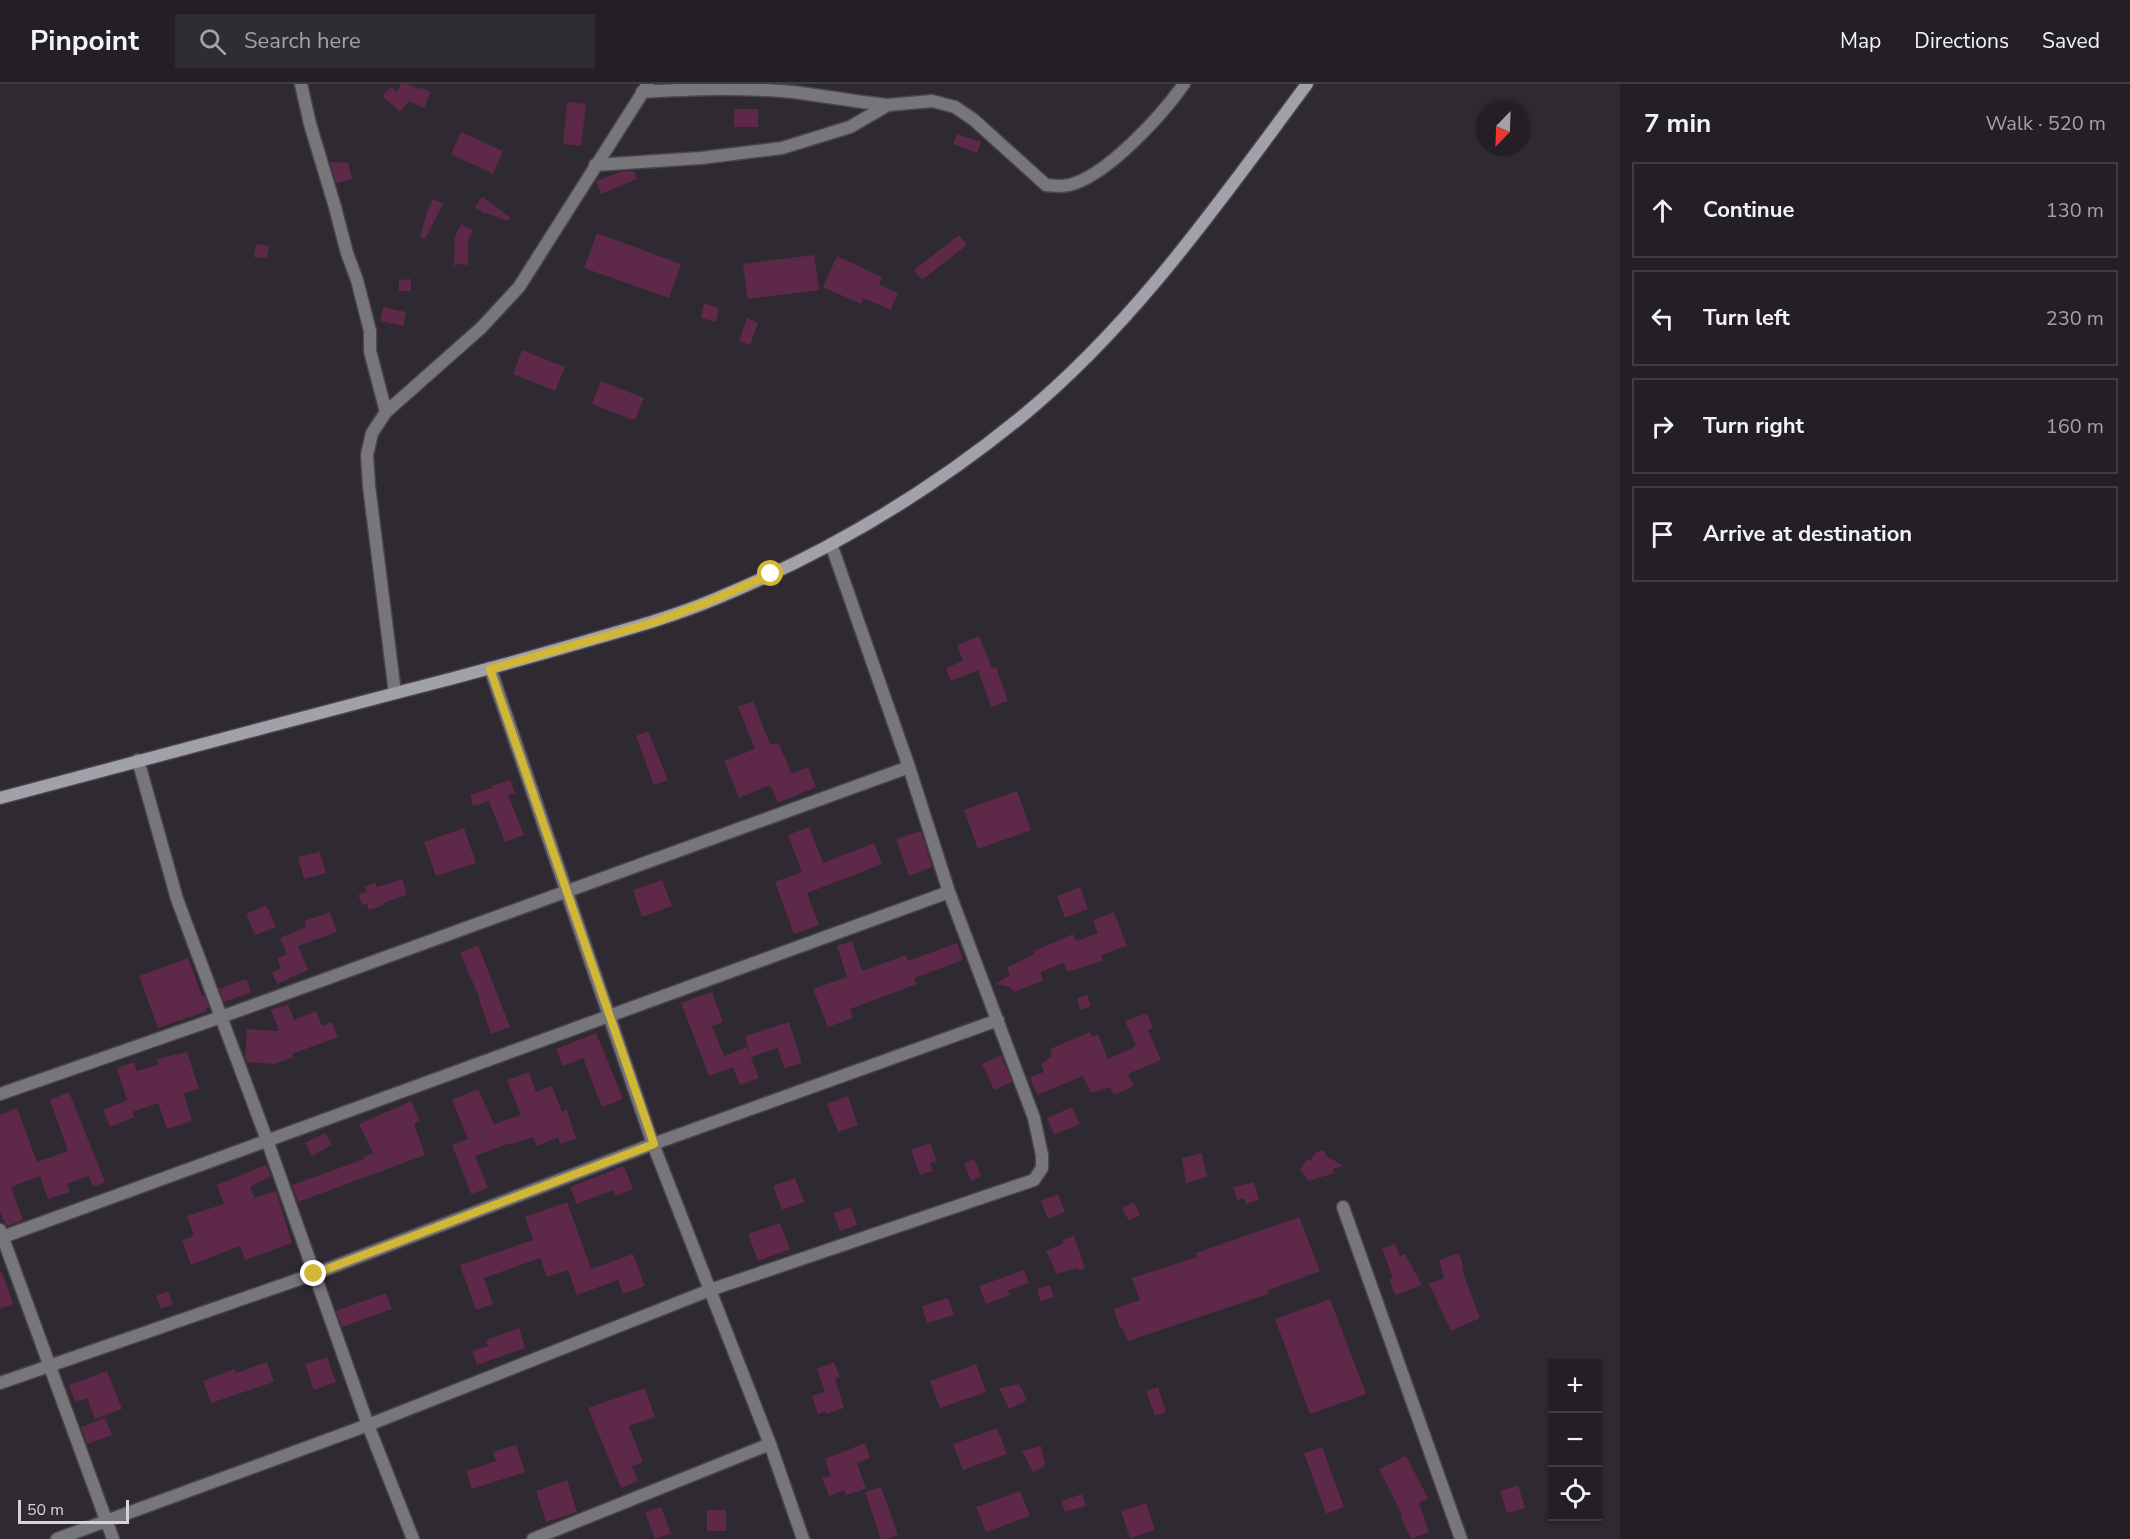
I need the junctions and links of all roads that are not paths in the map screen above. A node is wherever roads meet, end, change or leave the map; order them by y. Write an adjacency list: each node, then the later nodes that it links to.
1 (301, 84): 7 (street)
2 (1185, 84): 5 (street)
3 (1306, 84): 8 (main road)
4 (645, 88): 5 (street); 6 (street)
5 (888, 105): 6 (street)
6 (595, 165): 7 (street)
7 (386, 412): 10 (street)
8 (831, 543): 9 (main road); 12 (street)
9 (490, 669): 10 (main road); 14 (street)
10 (395, 693): 11 (main road)
11 (138, 760): 13 (main road); 17 (street)
12 (909, 767): 14 (street); 15 (street)
13 (0, 798)
14 (565, 891): 16 (street); 17 (street)
15 (949, 892): 16 (street); 18 (street)
16 (610, 1016): 20 (street); 21 (street)
17 (221, 1017): 19 (street); 20 (street)
18 (998, 1020): 21 (street); 25 (street)
19 (0, 1094)
20 (267, 1140): 23 (street); 24 (street)
21 (654, 1144): 24 (street); 25 (street)
22 (1343, 1207): 36 (street)
23 (1, 1235): 26 (street)
24 (314, 1274): 26 (street); 28 (street)
25 (710, 1290): 28 (street); 29 (street)
26 (50, 1365): 27 (street); 30 (street)
27 (0, 1383)
28 (368, 1425): 30 (street); 33 (street)
29 (770, 1444): 34 (street); 35 (street)
30 (106, 1521): 31 (street); 32 (street)
31 (57, 1539)
32 (113, 1539)
33 (413, 1539)
34 (532, 1539)
35 (803, 1539)
36 (1461, 1539)

